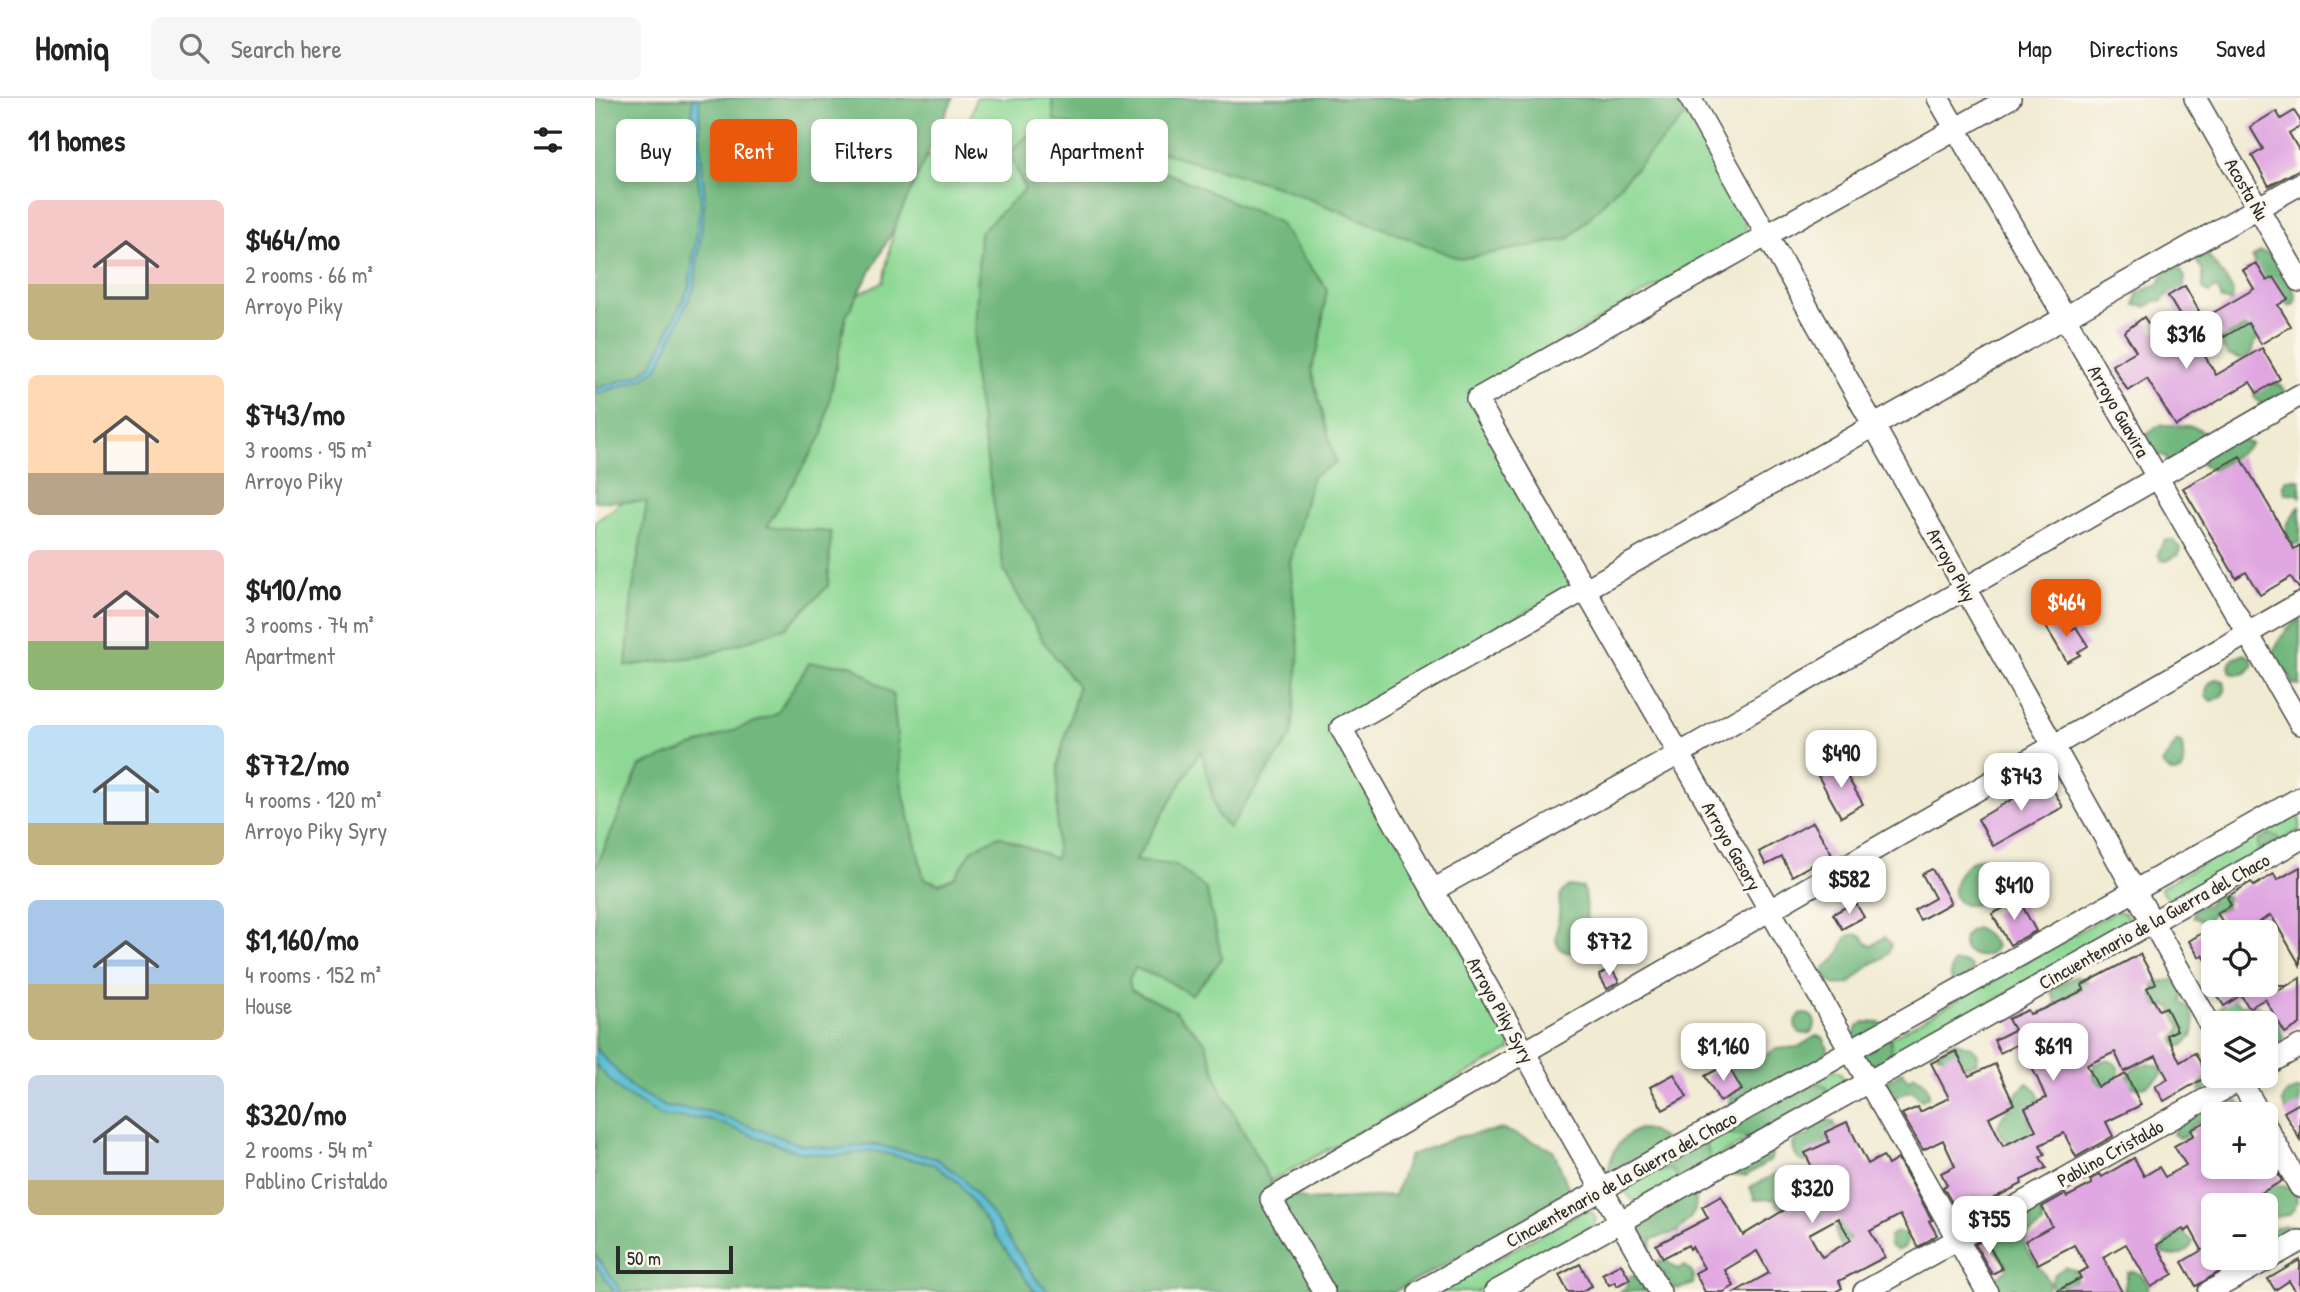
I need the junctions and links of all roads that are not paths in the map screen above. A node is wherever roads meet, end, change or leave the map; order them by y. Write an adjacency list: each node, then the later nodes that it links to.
1 (1690, 98): 8 (street, Arroyo Piky)
2 (1938, 98): 5 (street, Arroyo Guavira)
3 (2010, 98): 5 (street)
4 (2195, 98): 7 (street, Acosta Ñu)
5 (1956, 129): 8 (street); 10 (street, Arroyo Guavira)
6 (2300, 184): 7 (street)
7 (2258, 208): 9 (street, Acosta Ñu); 10 (street)
8 (1767, 235): 12 (street, Arroyo Piky); 15 (street, Arroyo Gasory)
9 (2300, 281)
10 (2065, 317): 12 (street); 13 (street, Arroyo Guavira)
11 (2300, 395): 13 (street)
12 (1874, 426): 14 (street, Arroyo Piky); 15 (street)
13 (2157, 477): 14 (street); 17 (street, Arroyo Guavira)
14 (1965, 588): 19 (street, Arroyo Piky); 20 (street)
15 (1584, 591): 20 (street, Arroyo Gasory); 23 (street, Arroyo Piky Syry)
16 (2300, 603): 17 (street)
17 (2248, 633): 18 (street, Arroyo Guavira); 19 (street)
18 (2300, 724)
19 (2054, 746): 24 (street, Arroyo Piky); 25 (street)
20 (1679, 754): 23 (street); 25 (street, Arroyo Gasory)
21 (2300, 798): 24 (street, Cincuentenario de la Guerra del Chaco)
22 (2300, 839): 26 (street, Cincuentenario de la Guerra del Chaco)
23 (1433, 890): 30 (street, Arroyo Piky Syry)
24 (2135, 891): 26 (street, Arroyo Piky); 29 (street, Cincuentenario de la Guerra del Chaco)
25 (1769, 910): 29 (street, Arroyo Gasory); 30 (street)
26 (2153, 922): 27 (street, Arroyo Piky); 32 (street, Cincuentenario de la Guerra del Chaco)
27 (2202, 1011)
28 (2300, 1046): 31 (street)
29 (1851, 1051): 32 (street, Arroyo Gasory); 36 (street, Cincuentenario de la Guerra del Chaco)
30 (1524, 1052): 36 (street, Arroyo Piky Syry); 40 (street)
31 (2278, 1058)
32 (1869, 1082): 37 (street, Cincuentenario de la Guerra del Chaco); 38 (street, Arroyo Gasory)
33 (2223, 1088): 38 (street, Pablino Cristaldo)
34 (2278, 1148): 35 (street)
35 (2300, 1187)
36 (1602, 1189): 37 (street, Arroyo Piky Syry); 41 (street, Cincuentenario de la Guerra del Chaco)
37 (1620, 1222): 42 (street, Cincuentenario de la Guerra del Chaco); 43 (street, Arroyo Piky Syry)
38 (1958, 1239): 44 (street, Pablino Cristaldo); 45 (street, Arroyo Gasory)
39 (2300, 1241): 46 (street)
40 (1324, 1292)
41 (1419, 1292)
42 (1495, 1292)
43 (1660, 1292)
44 (1864, 1292)
45 (1987, 1292)
46 (2209, 1292)

